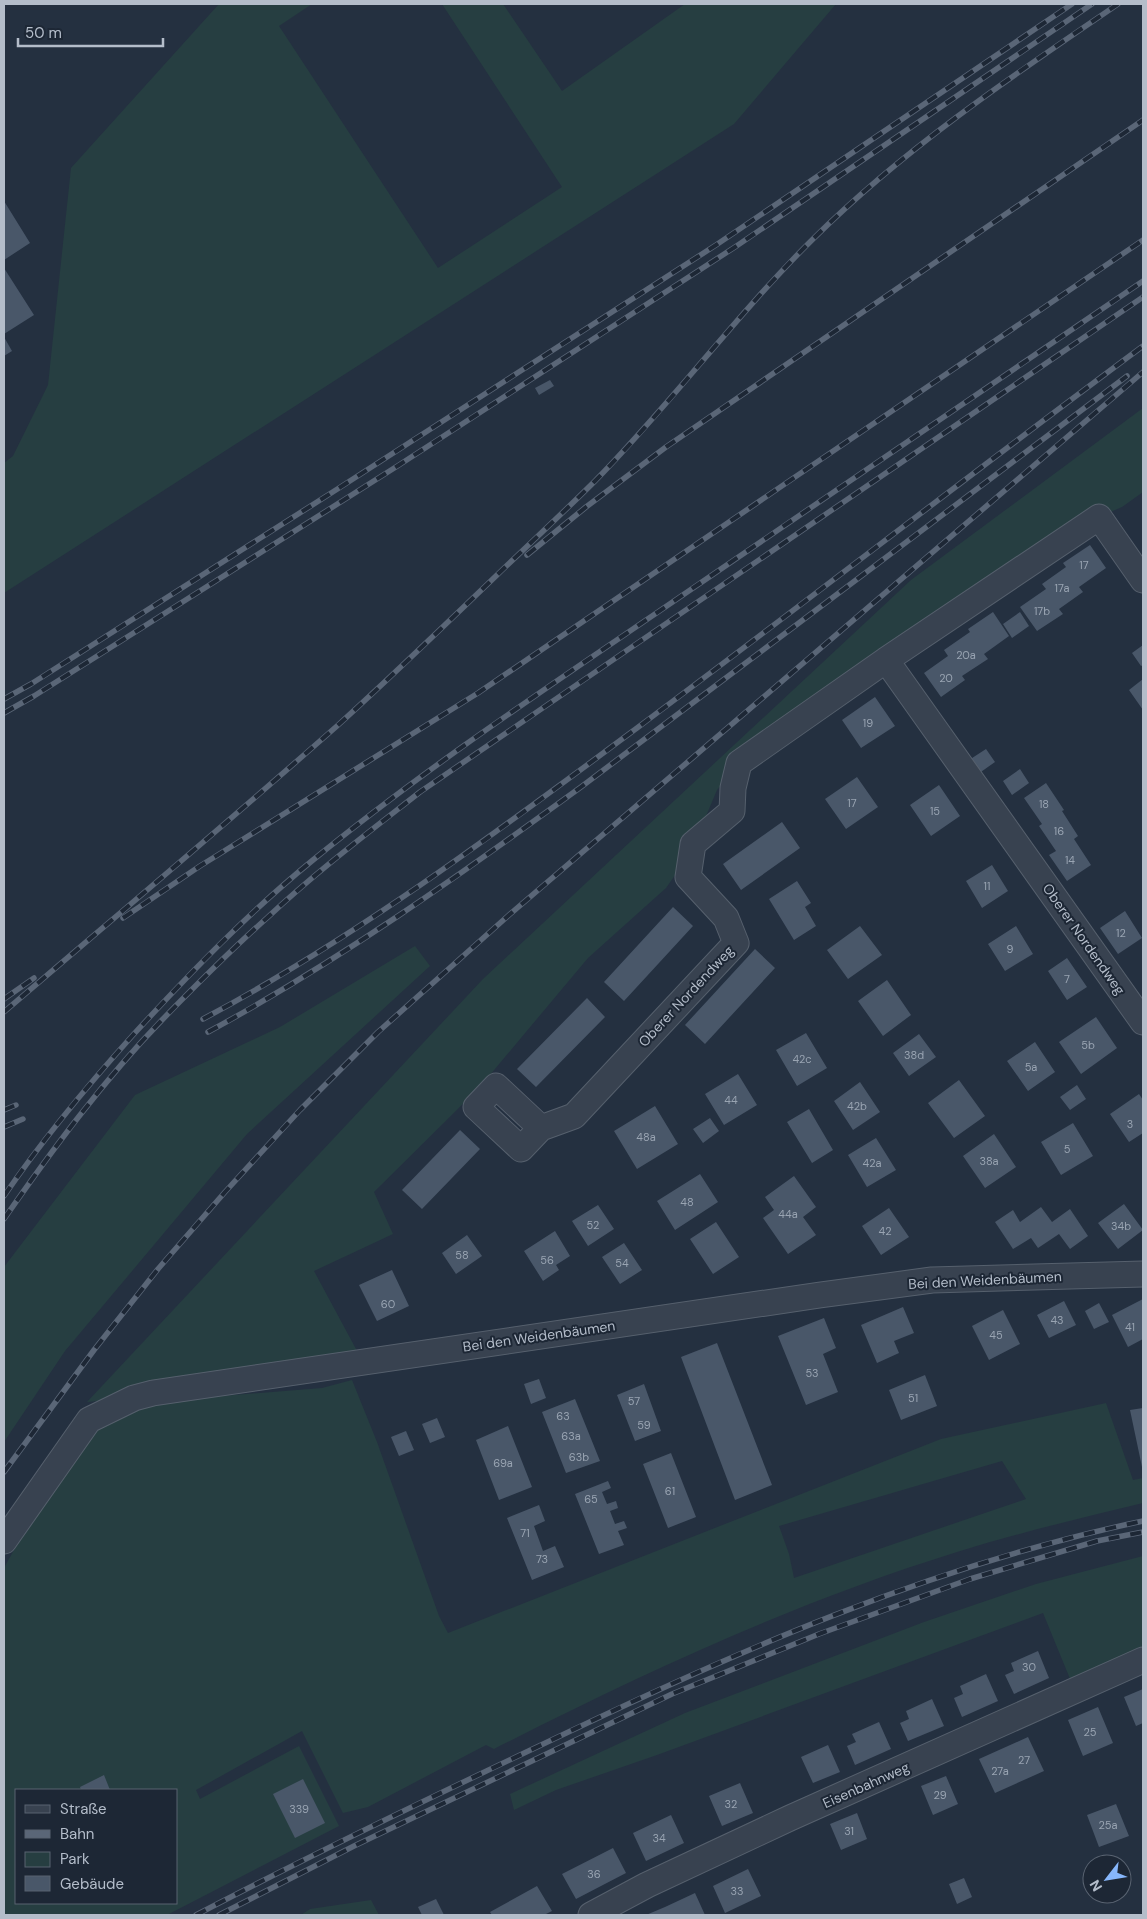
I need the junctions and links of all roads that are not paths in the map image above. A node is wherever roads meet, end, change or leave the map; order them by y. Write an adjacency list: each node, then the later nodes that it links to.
1 (1143, 580): 2 (street, Oberer Nordendweg)
2 (886, 660): 3 (street, Oberer Nordendweg); 4 (street, Oberer Nordendweg)
3 (1143, 1022)
4 (541, 1128)
5 (1143, 1274): 6 (street, Bei den Weidenbäumen)
6 (4, 1541)
7 (1143, 1660): 8 (street, Eisenbahnweg)
8 (591, 1915)

